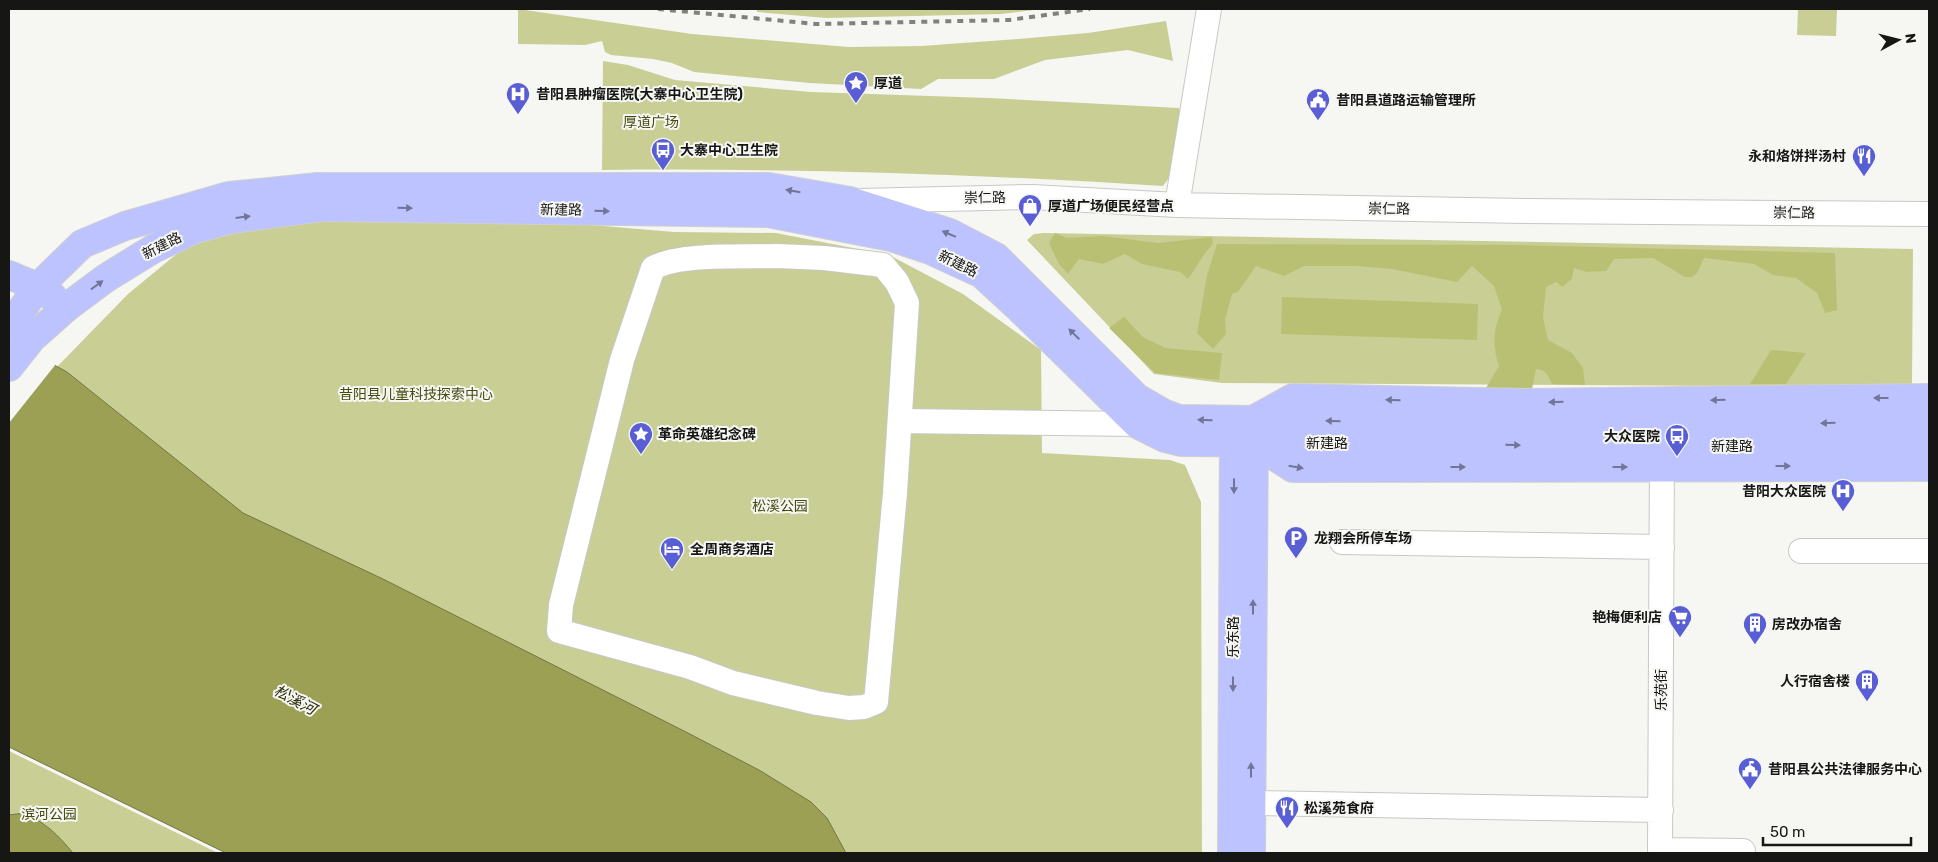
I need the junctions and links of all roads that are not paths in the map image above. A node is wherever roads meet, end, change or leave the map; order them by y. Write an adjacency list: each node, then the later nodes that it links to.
1 (1210, 9): 3 (street)
2 (850, 201): 3 (street, 崇仁路); 6 (main road, 新建路, one-way to 6); 14 (main road, 新建路, one-way to 2)
3 (1177, 205): 4 (street, 崇仁路)
4 (1929, 214)
5 (9, 275): 6 (main road)
6 (38, 288): 7 (main road); 8 (main road, 新建路)
7 (67, 307): 8 (main road, 新建路); 13 (main road, 新建路, one-way to 13)
8 (18, 329): 9 (main road, 新建路)
9 (9, 366)
10 (1929, 398): 14 (main road, one-way to 14)
11 (900, 421): 11 (street); 13 (street)
12 (1929, 422): 14 (main road, 新建路, one-way to 14)
13 (1137, 424): 14 (main road, 新建路)
14 (1244, 432): 16 (main road, 新建路, one-way to 16); 22 (main road, 乐东路, one-way to 14); 25 (main road, 乐东路, one-way to 25)
15 (1929, 444): 16 (main road, 新建路)
16 (1662, 457): 17 (main road, one-way to 17); 19 (street, 乐苑街)
17 (1929, 467)
18 (1342, 542): 19 (street)
19 (1662, 547): 23 (street, 乐苑街)
20 (1801, 551): 21 (street)
21 (1929, 551)
22 (1251, 803): 23 (street); 26 (main road, 乐东路)
23 (1661, 810): 24 (street, 乐苑街)
24 (1743, 850)
25 (1232, 853)
26 (1251, 853)

